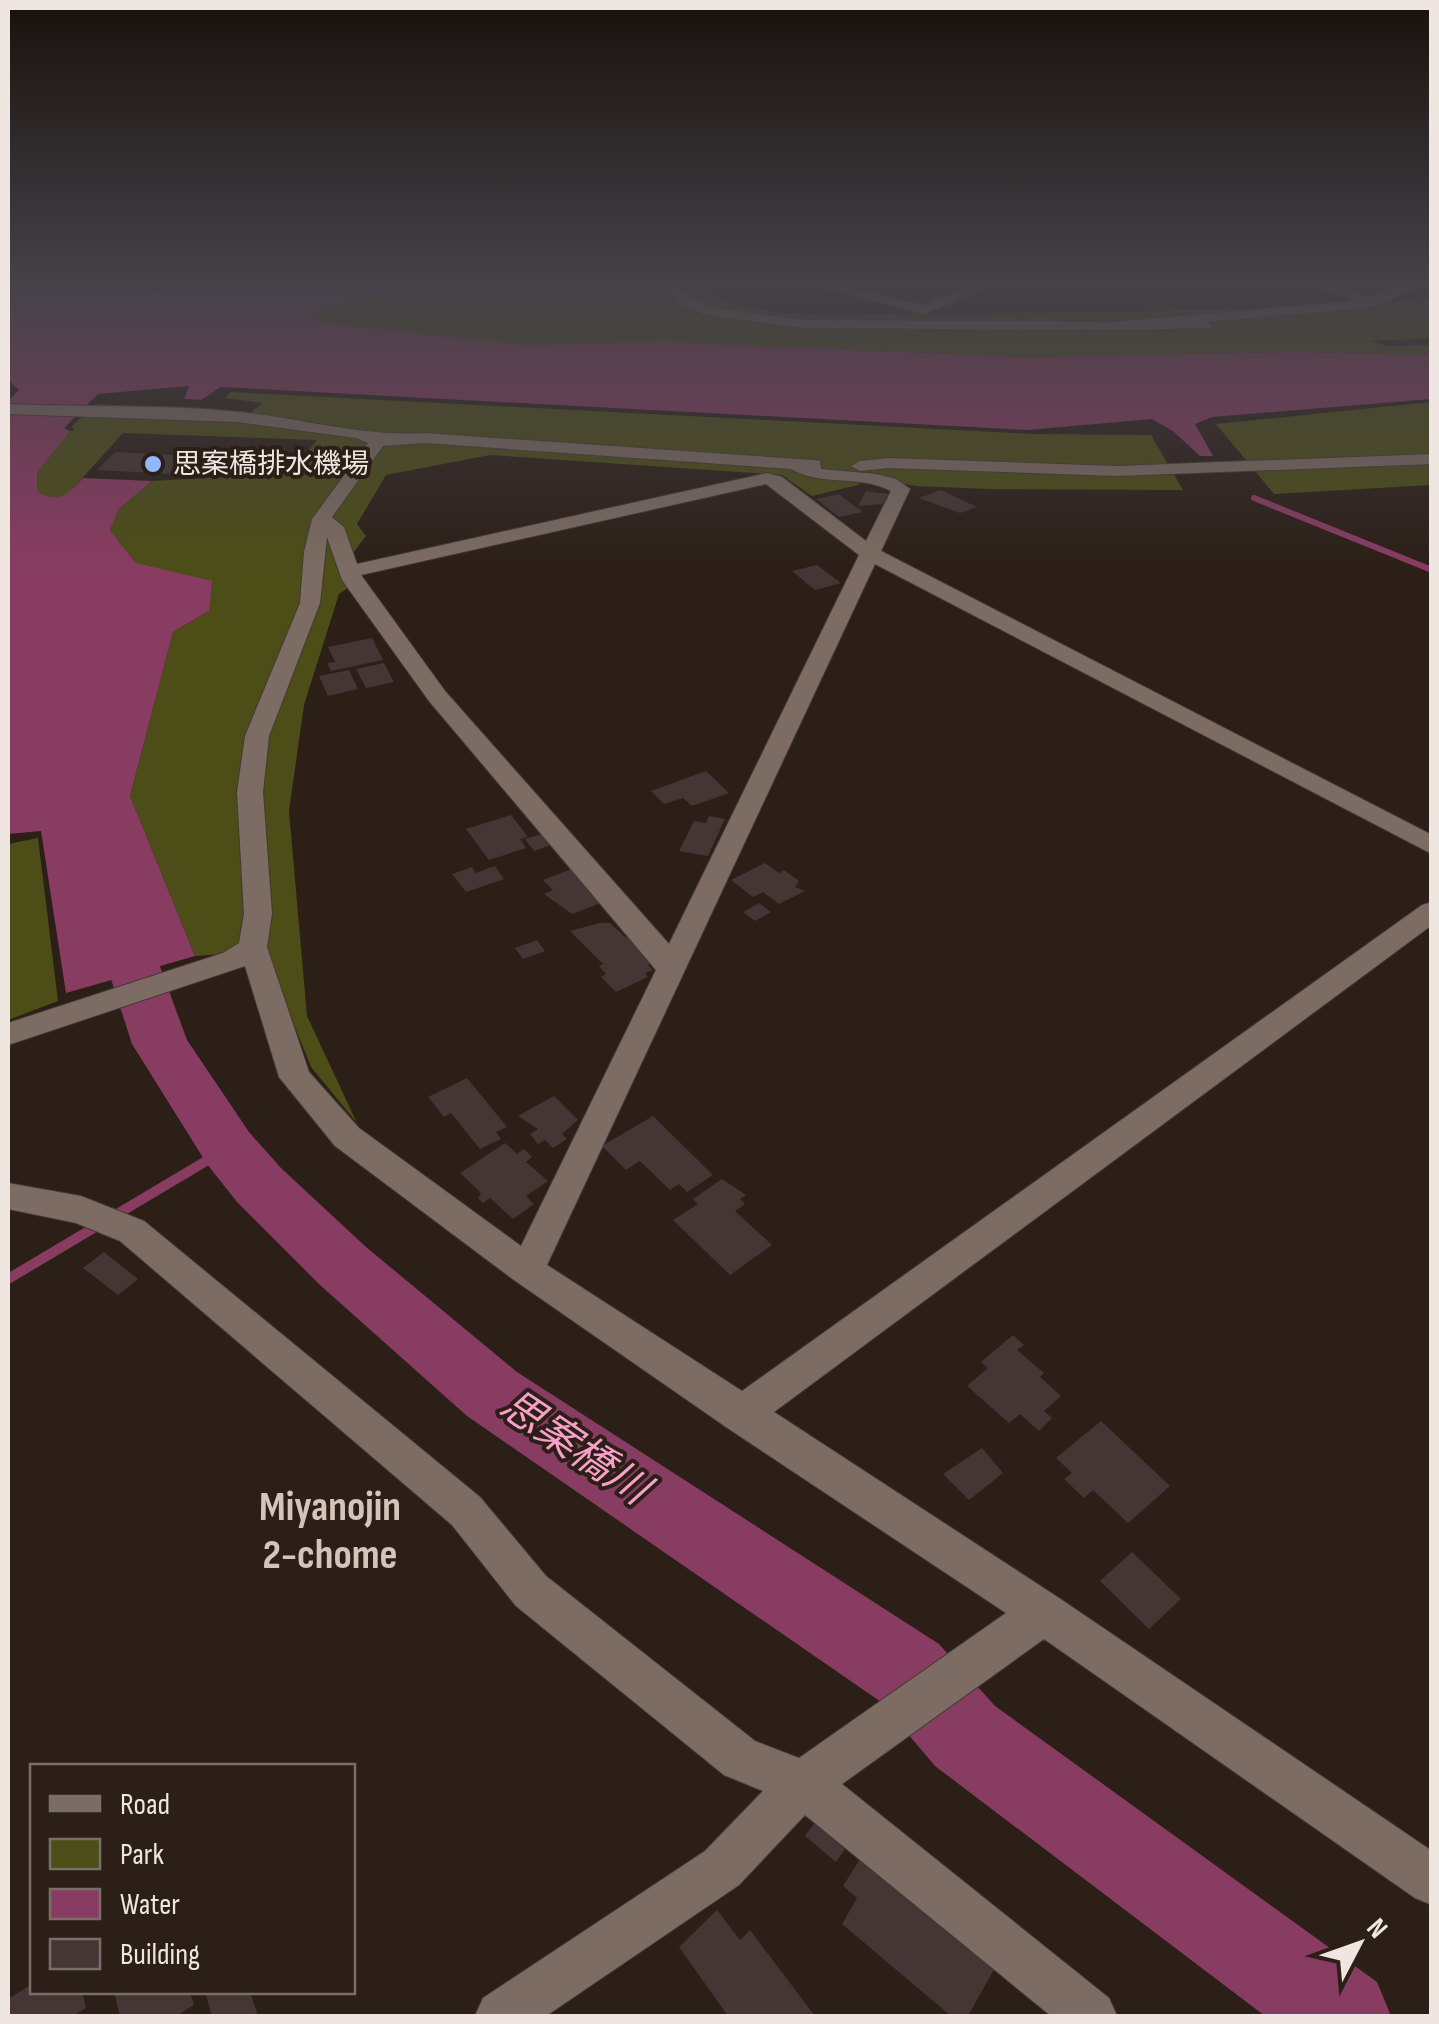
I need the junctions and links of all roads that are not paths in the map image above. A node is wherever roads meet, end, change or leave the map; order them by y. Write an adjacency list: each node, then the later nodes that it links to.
1 (8, 409): 2 (street)
2 (378, 441): 4 (street); 5 (street)
3 (1432, 459): 4 (street)
4 (796, 464): 6 (street)
5 (322, 520): 7 (street); 10 (street)
6 (870, 553): 7 (street); 8 (street); 11 (street)
7 (348, 571): 11 (street)
8 (1432, 846)
9 (1432, 911): 15 (street)
10 (243, 953): 12 (street); 14 (street)
11 (672, 973): 14 (street)
12 (16, 1030)
13 (8, 1196): 17 (street)
14 (527, 1270): 15 (street)
15 (740, 1415): 16 (street)
16 (1044, 1613): 17 (street); 18 (street)
17 (803, 1784): 19 (street); 20 (street)
18 (1432, 1882)
19 (500, 2016)
20 (1090, 2016)

